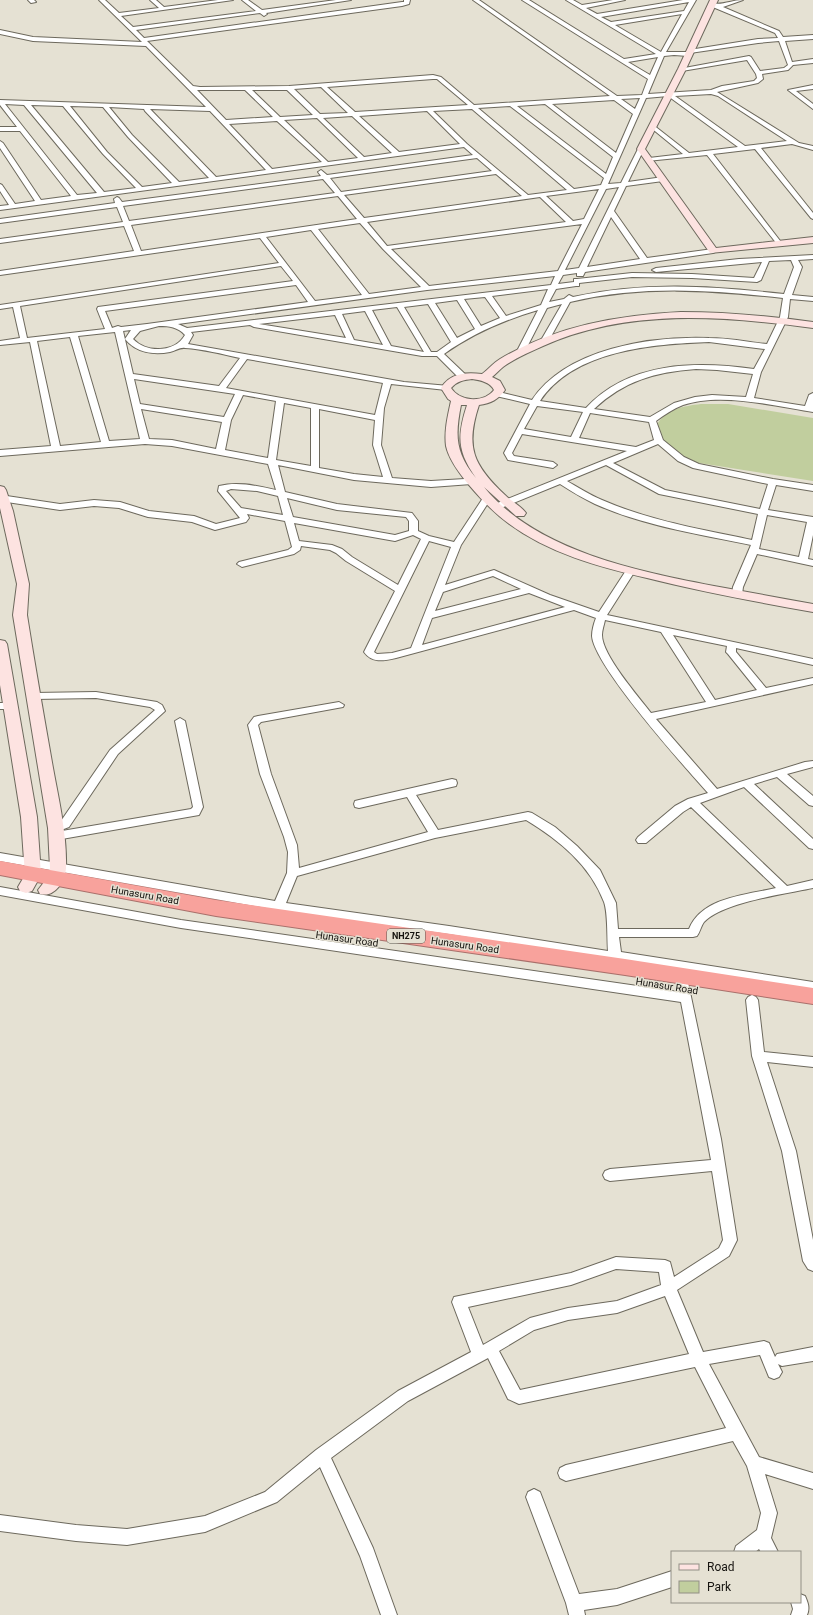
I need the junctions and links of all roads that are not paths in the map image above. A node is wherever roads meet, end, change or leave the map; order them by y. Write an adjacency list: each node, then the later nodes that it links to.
1 (102, 0): 20 (street)
2 (154, 0): 16 (street)
3 (206, 0): 14 (street)
4 (230, 0): 16 (street)
5 (245, 0): 18 (street)
6 (348, 0): 18 (street)
7 (407, 0): 22 (street)
8 (476, 0): 49 (street)
9 (525, 0): 33 (street)
10 (569, 0): 17 (street)
11 (622, 0): 17 (street)
12 (693, 0): 19 (street); 21 (street)
13 (740, 0): 15 (street)
14 (188, 1): 16 (street)
15 (714, 4): 27 (street); 30 (street)
16 (161, 7): 20 (street)
17 (581, 7): 21 (street)
18 (260, 12): 22 (street); 24 (street)
19 (686, 12): 23 (street); 31 (street)
20 (115, 13): 24 (street)
21 (596, 16): 23 (street)
22 (273, 22): 28 (street)
23 (610, 24): 31 (street)
24 (131, 30): 28 (street)
25 (0, 32): 28 (street)
26 (812, 38): 27 (street)
27 (781, 39): 29 (street); 35 (street)
28 (144, 42): 42 (street)
29 (743, 43): 30 (street); 32 (street)
30 (688, 53): 31 (street); 37 (street)
31 (662, 55): 33 (street); 40 (street)
32 (749, 58): 36 (street); 37 (street)
33 (622, 60): 40 (street)
34 (813, 61): 35 (street)
35 (790, 64): 38 (street)
36 (754, 66): 38 (street); 39 (street)
37 (682, 70): 47 (street)
38 (778, 70): 39 (street)
39 (759, 74): 46 (street)
40 (652, 79): 48 (street)
41 (323, 86): 44 (street); 56 (street); 61 (street)
42 (191, 87): 45 (street); 58 (street)
43 (813, 87): 57 (street)
44 (289, 88): 45 (street); 62 (street)
45 (247, 89): 65 (street)
46 (712, 92): 47 (street); 70 (street)
47 (668, 95): 48 (street); 67 (street); 74 (street)
48 (644, 97): 49 (street); 60 (street)
49 (615, 99): 51 (street); 60 (street)
50 (26, 102): 52 (street); 64 (street); 100 (street)
51 (547, 103): 53 (street); 81 (street)
52 (66, 104): 54 (street); 97 (street)
53 (512, 105): 56 (street); 90 (street)
54 (105, 106): 55 (street); 94 (street)
55 (147, 107): 58 (street); 92 (street)
56 (472, 107): 59 (street); 98 (street)
57 (813, 107)
58 (212, 109): 66 (street)
59 (429, 110): 61 (street); 72 (street)
60 (636, 113): 81 (street)
61 (354, 114): 62 (street); 78 (street)
62 (319, 115): 65 (street); 82 (street)
63 (0, 116): 64 (street)
64 (10, 116): 69 (street)
65 (277, 118): 66 (street); 84 (street)
66 (224, 122): 87 (street)
67 (652, 126): 75 (street); 79 (street)
68 (0, 129): 69 (street)
69 (22, 129): 104 (street)
70 (792, 142): 73 (street); 76 (street)
71 (0, 143): 105 (street)
72 (465, 145): 78 (street); 80 (street)
73 (756, 146): 74 (street); 110 (street)
74 (744, 148): 77 (street)
75 (641, 149): 83 (street); 85 (street)
76 (811, 150)
77 (708, 152): 79 (street); 120 (street)
78 (397, 154): 82 (street)
79 (688, 155): 83 (street)
80 (478, 156): 88 (street); 89 (street)
81 (617, 157): 90 (street)
82 (363, 159): 84 (street)
83 (650, 161): 85 (street); 91 (street)
84 (327, 164): 86 (street)
85 (634, 164): 93 (street)
86 (316, 166): 87 (street); 89 (street)
87 (271, 172): 92 (street)
88 (497, 172): 101 (street); 103 (street)
89 (325, 176): 101 (street); 106 (street)
90 (608, 178): 96 (street)
91 (663, 179): 93 (street); 122 (street)
92 (214, 180): 94 (street)
93 (624, 183): 96 (street); 109 (street)
94 (176, 184): 97 (street)
95 (0, 186): 107 (street)
96 (604, 186): 98 (street); 113 (street)
97 (141, 189): 99 (street)
98 (573, 191): 102 (street)
99 (114, 193): 100 (street); 106 (street)
100 (102, 194): 104 (street)
101 (340, 194): 112 (street); 114 (street)
102 (541, 195): 103 (street); 115 (street)
103 (527, 197): 112 (street)
104 (76, 198): 105 (street)
105 (39, 203): 107 (street)
106 (119, 204): 111 (street); 114 (street)
107 (13, 206): 108 (street)
108 (0, 208)
109 (611, 211): 127 (street); 129 (street)
110 (813, 217)
111 (0, 221)
112 (362, 221): 116 (street); 121 (street)
113 (586, 221): 115 (street); 130 (street)
114 (127, 223): 119 (street); 123 (street)
115 (571, 223): 121 (street)
116 (312, 228): 117 (street); 140 (street)
117 (262, 236): 123 (street); 128 (street)
118 (813, 240): 120 (street)
119 (0, 241)
120 (779, 243): 122 (street)
121 (385, 248): 137 (street)
122 (713, 251): 127 (street)
123 (139, 254): 131 (street)
124 (813, 257): 125 (street)
125 (794, 258): 126 (street); 141 (street)
126 (767, 259): 132 (street); 133 (street)
127 (645, 261): 129 (street)
128 (283, 264): 135 (street); 145 (street)
129 (583, 269): 130 (street); 134 (street)
130 (560, 272): 136 (street); 137 (street)
131 (0, 273)
132 (632, 275): 133 (street); 134 (street)
133 (758, 280): 138 (street)
134 (576, 283): 136 (street); 144 (street)
135 (298, 284): 145 (street); 147 (street)
136 (553, 287): 139 (street); 150 (street)
137 (427, 288): 140 (street)
138 (751, 293): 141 (street); 144 (street)
139 (487, 295): 142 (street); 155 (street)
140 (367, 296): 147 (street)
141 (786, 297): 143 (street); 156 (street)
142 (459, 298): 146 (street); 165 (street)
143 (813, 299)
144 (568, 300): 150 (street); 168 (street)
145 (98, 301): 148 (street); 163 (street)
146 (430, 301): 149 (street); 173 (street)
147 (313, 303): 159 (street)
148 (16, 304): 151 (street); 169 (street)
149 (399, 305): 152 (street); 177 (street)
150 (544, 306): 155 (street); 176 (street)
151 (0, 307)
152 (368, 308): 153 (street); 174 (street)
153 (337, 312): 154 (street); 171 (street)
154 (300, 316): 158 (street); 167 (street)
155 (505, 319): 165 (street)
156 (783, 319): 157 (street); 160 (street); 168 (street); 175 (street)
157 (813, 321)
158 (241, 323): 164 (street); 167 (street)
159 (159, 324): 161 (street); 164 (street)
160 (813, 325)
161 (147, 326): 162 (street); 170 (street)
162 (118, 328): 163 (street); 181 (street)
163 (109, 330): 166 (street)
164 (186, 330): 170 (street)
165 (479, 330): 173 (street)
166 (73, 334): 169 (street); 206 (street)
167 (312, 335): 171 (street)
168 (547, 338): 176 (street)
169 (28, 339): 172 (street); 207 (street)
170 (185, 342): 179 (street); 185 (street)
171 (351, 342): 174 (street)
172 (0, 343)
173 (456, 343): 178 (street)
174 (388, 348): 177 (street)
175 (769, 348): 180 (street); 194 (street)
176 (522, 349): 182 (street); 183 (street)
177 (429, 354): 178 (street)
178 (439, 354): 182 (street)
179 (245, 356): 184 (street); 186 (street)
180 (757, 372): 192 (street); 198 (street)
181 (130, 376): 186 (street); 195 (street)
182 (467, 377): 183 (street); 185 (street)
183 (483, 377): 188 (street)
184 (388, 381): 185 (street); 199 (street)
185 (449, 385): 191 (street)
186 (221, 389): 187 (street)
187 (240, 393): 190 (street); 200 (street)
188 (499, 394): 193 (street); 194 (street)
189 (813, 395): 197 (street)
190 (280, 400): 196 (street); 211 (street)
191 (457, 400): 193 (street); 217 (street)
192 (749, 400): 197 (street); 201 (street)
193 (474, 402): 217 (street)
194 (535, 403): 198 (street); 202 (street)
195 (137, 406): 200 (street); 204 (street)
196 (315, 406): 199 (street); 214 (street)
197 (811, 410)
198 (587, 411): 201 (street); 203 (street)
199 (379, 418): 215 (street)
200 (227, 420): 209 (street)
201 (652, 420): 205 (street)
202 (520, 431): 203 (street); 213 (street)
203 (574, 439): 208 (street)
204 (145, 441): 206 (street); 209 (street)
205 (659, 441): 208 (street); 218 (street)
206 (106, 444): 207 (street)
207 (56, 448): 210 (street)
208 (638, 450): 212 (street)
209 (220, 452): 211 (street)
210 (0, 453)
211 (272, 461): 214 (street); 220 (street)
212 (606, 462): 216 (street); 224 (street)
213 (553, 465)
214 (315, 469): 215 (street)
215 (388, 480): 217 (street)
216 (560, 481): 222 (street); 231 (street)
217 (479, 482): 222 (street); 222 (street)
218 (773, 482): 219 (street); 224 (street)
219 (813, 488)
220 (281, 493): 223 (street); 225 (street); 227 (street)
221 (1, 496): 223 (street); 253 (street)
222 (495, 504): 230 (street); 235 (street); 239 (street)
223 (238, 510): 225 (street)
224 (763, 512): 226 (street); 231 (street)
225 (288, 518): 227 (street); 229 (street)
226 (812, 520): 232 (street)
227 (413, 532): 228 (street)
228 (426, 538): 230 (street); 236 (street)
229 (296, 543): 234 (street); 236 (street)
230 (456, 545): 237 (street)
231 (755, 547): 232 (street); 239 (street)
232 (803, 561): 233 (street)
233 (813, 563)
234 (242, 564)
235 (630, 571): 239 (street); 244 (street)
236 (400, 590): 248 (street)
237 (438, 590): 238 (street); 243 (street)
238 (528, 590): 241 (street); 243 (street)
239 (738, 591): 240 (street); 242 (street)
240 (813, 602)
241 (572, 608): 244 (street); 248 (street)
242 (813, 608)
243 (428, 616): 248 (street)
244 (601, 616): 245 (street); 257 (street)
245 (665, 630): 247 (street); 254 (street)
246 (0, 644): 250 (street)
247 (732, 645): 249 (street); 252 (street)
248 (414, 650)
249 (813, 662)
250 (3, 677): 256 (street)
251 (813, 681): 252 (street)
252 (764, 692): 254 (street)
253 (34, 696): 268 (street); 268 (street)
254 (712, 704): 257 (street)
255 (339, 705): 274 (street)
256 (5, 706): 275 (street)
257 (648, 717): 264 (street)
258 (180, 721): 268 (street)
259 (812, 765): 260 (street)
260 (780, 774): 262 (street); 266 (street)
261 (452, 783): 263 (street)
262 (746, 783): 264 (street); 271 (street)
263 (410, 793): 267 (street); 269 (street)
264 (715, 794): 265 (street)
265 (692, 802): 270 (street); 278 (street)
266 (813, 802)
267 (359, 804)
268 (56, 832): 275 (street)
269 (435, 834): 274 (street); 281 (street)
270 (642, 840)
271 (813, 845)
272 (0, 857): 275 (street)
273 (0, 868): 275 (highway, Hunasuru Road / NH275)
274 (292, 874): 280 (street)
275 (42, 877): 276 (highway, Hunasur Road / NH275); 280 (highway, Hunasuru Road / NH275); 284 (highway, Hunasur Road / NH275)
276 (0, 881)
277 (813, 884): 278 (street)
278 (785, 890): 281 (street)
279 (0, 891): 284 (street)
280 (276, 911): 282 (street); 284 (highway, Hunasuru Road / NH275)
281 (612, 933): 282 (street)
282 (615, 957): 283 (street)
283 (813, 987)
284 (684, 988): 285 (highway, Hunasuru Road / NH275); 286 (highway, Hunasur Road / NH275); 290 (street)
285 (813, 996)
286 (752, 1000): 287 (highway, Hunasur Road / NH275); 288 (street)
287 (813, 1009)
288 (758, 1056): 289 (street); 292 (street)
289 (813, 1062)
290 (718, 1165): 291 (street); 293 (street)
291 (610, 1175)
292 (813, 1265)
293 (669, 1288): 294 (street); 294 (street); 296 (street)
294 (486, 1352): 296 (street); 300 (street)
295 (813, 1354): 297 (street)
296 (699, 1359): 298 (street); 299 (street)
297 (782, 1359)
298 (774, 1372)
299 (736, 1433): 301 (street); 302 (street)
300 (322, 1455): 305 (street); 312 (street)
301 (754, 1463): 303 (street); 306 (street)
302 (566, 1473)
303 (813, 1481)
304 (534, 1498): 311 (street)
305 (0, 1524)
306 (762, 1538): 307 (street); 308 (street)
307 (743, 1551)
308 (769, 1551)
309 (671, 1579): 311 (street)
310 (799, 1603): 313 (street)
311 (576, 1609)
312 (389, 1615)
313 (799, 1615)

